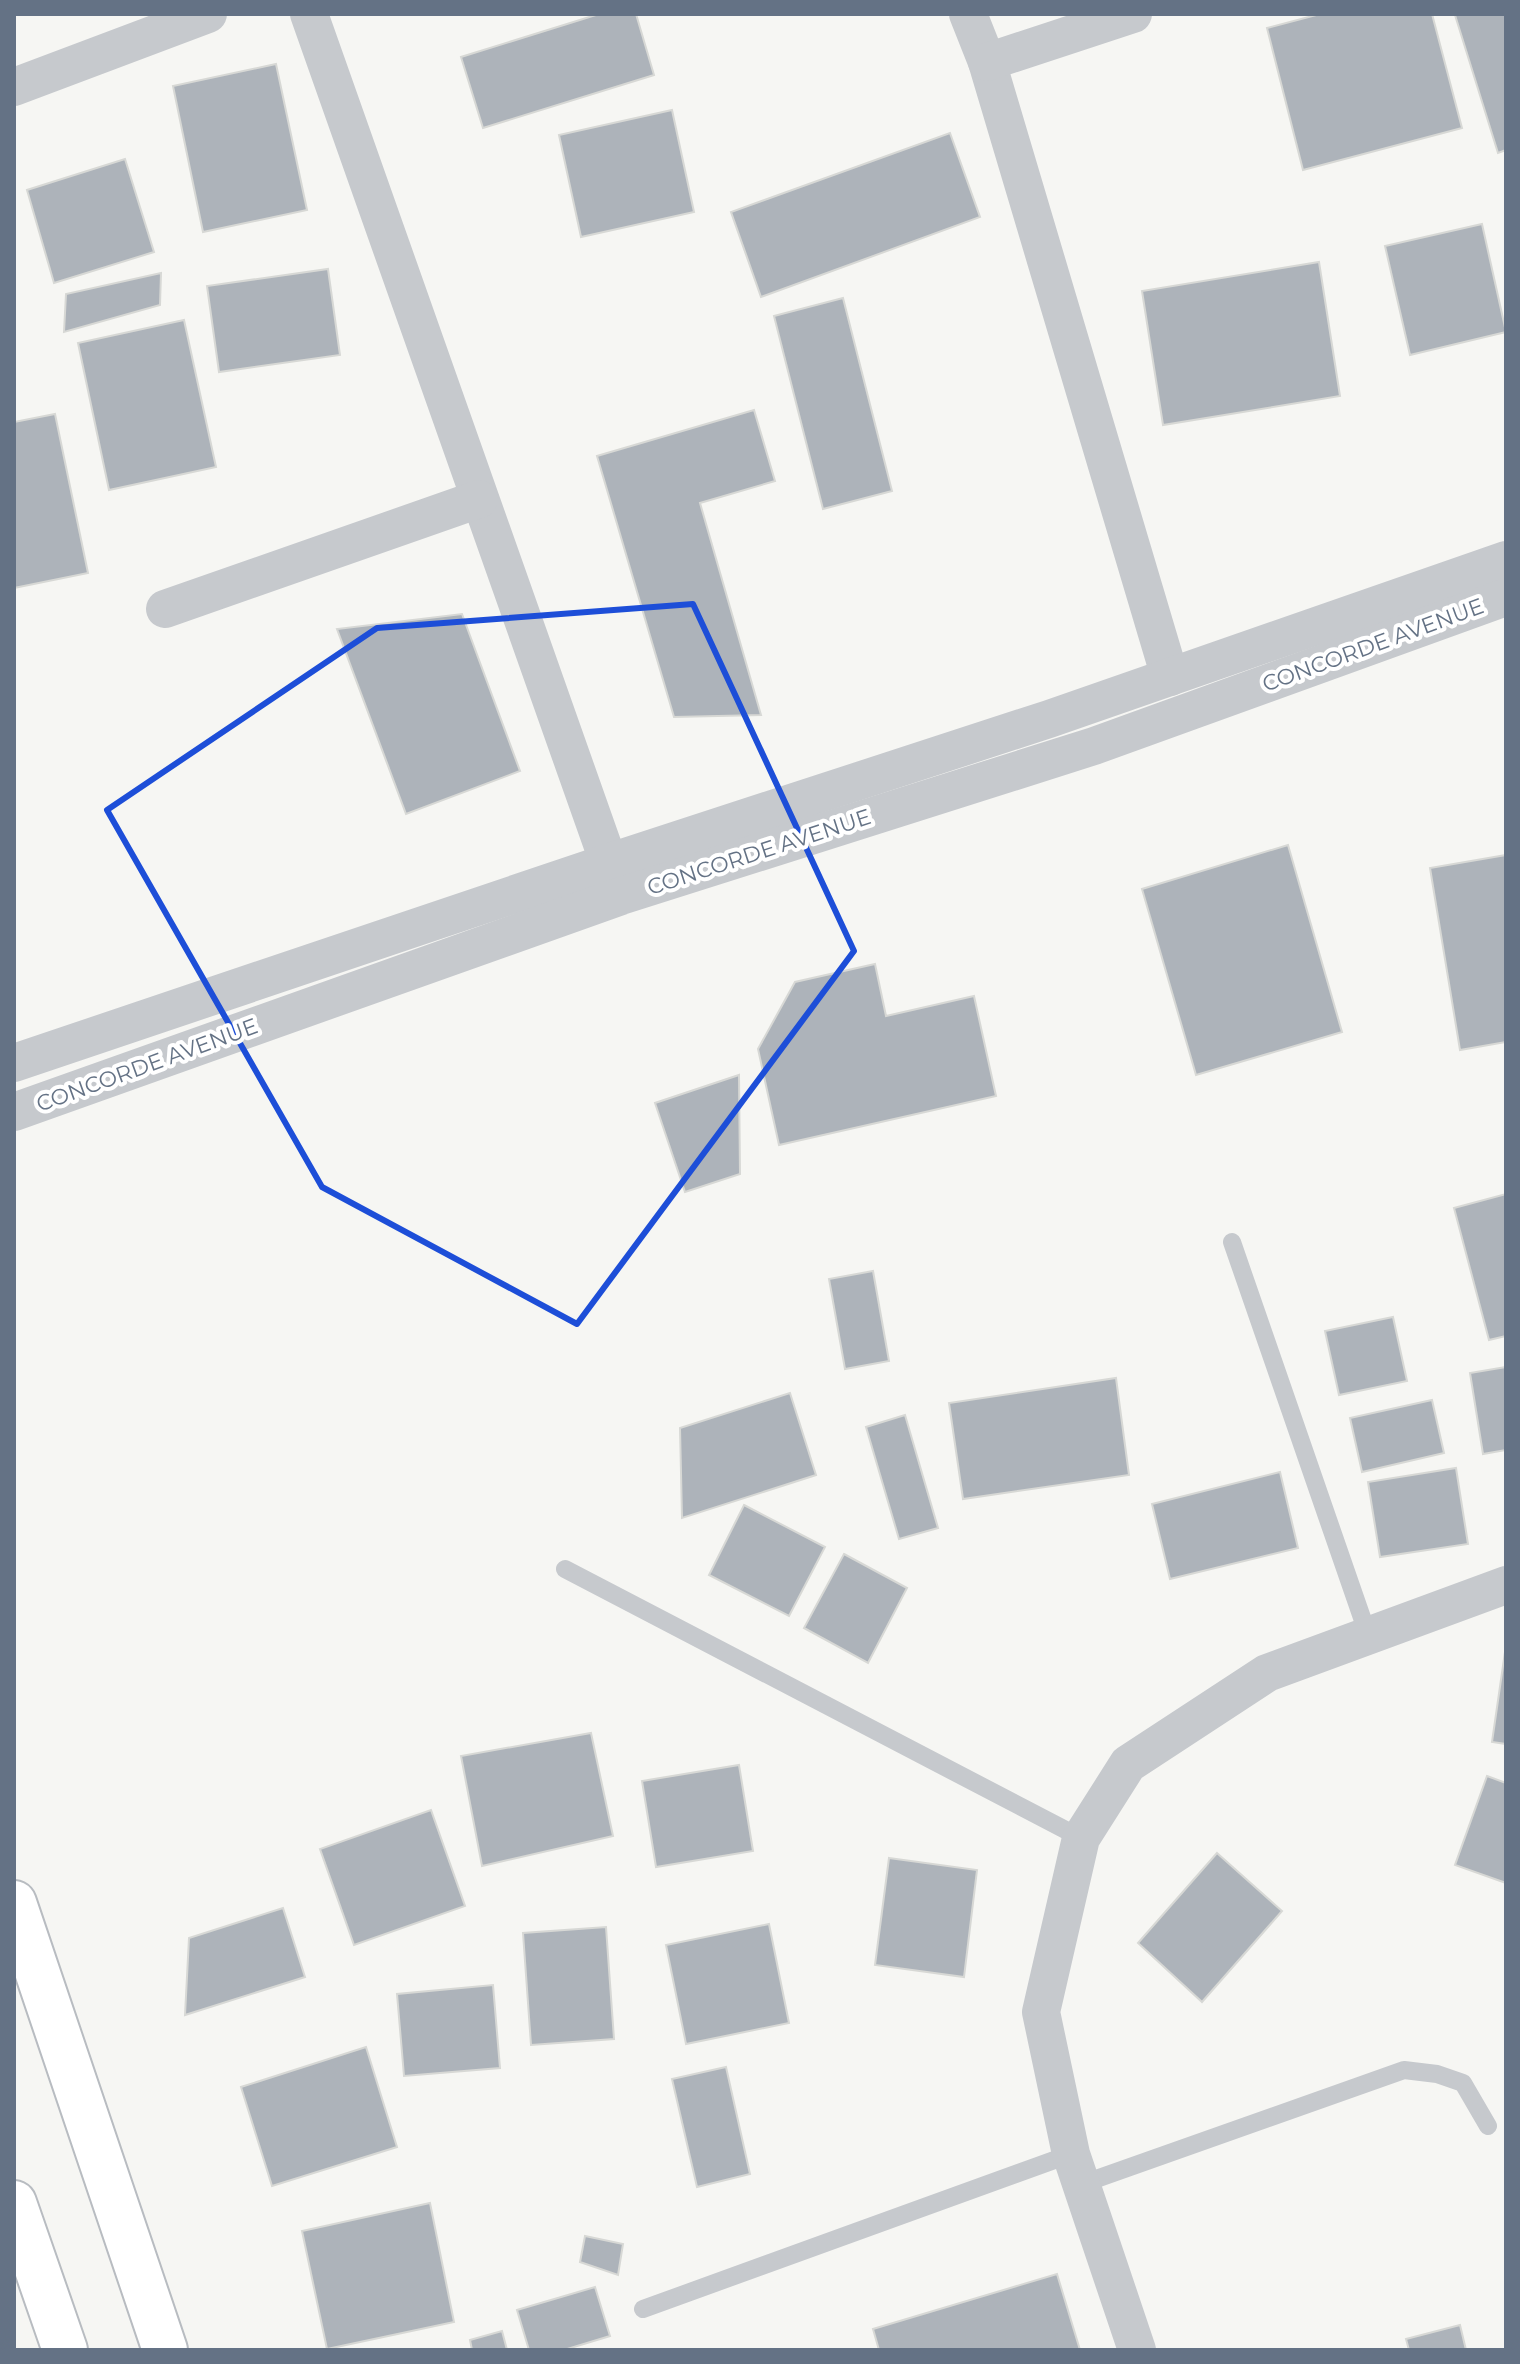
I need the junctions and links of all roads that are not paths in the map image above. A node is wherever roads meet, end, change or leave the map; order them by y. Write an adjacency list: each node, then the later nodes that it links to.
1 (208, 14): 6 (street)
2 (309, 14): 7 (street)
3 (968, 14): 5 (street)
4 (1133, 14): 5 (street)
5 (987, 62): 11 (street)
6 (14, 87)
7 (479, 499): 10 (street); 12 (street)
8 (1506, 560): 11 (street, CONCORDE AVENUE)
9 (1506, 597): 12 (street, CONCORDE AVENUE)
10 (165, 609)
11 (1170, 677): 12 (street, CONCORDE AVENUE)
12 (614, 880): 13 (street, CONCORDE AVENUE); 14 (street, CONCORDE AVENUE)
13 (14, 1063)
14 (14, 1112)
15 (1232, 1242): 18 (lane)
16 (565, 1569): 19 (lane)
17 (1506, 1585): 18 (street)
18 (1368, 1635): 19 (street)
19 (1081, 1838): 22 (street)
20 (14, 1903): 26 (main road)
21 (1488, 2126): 22 (lane)
22 (1077, 2169): 24 (lane); 27 (street)
23 (14, 2203): 25 (main road)
24 (643, 2309)
25 (65, 2350)
26 (165, 2350)
27 (1137, 2350)

